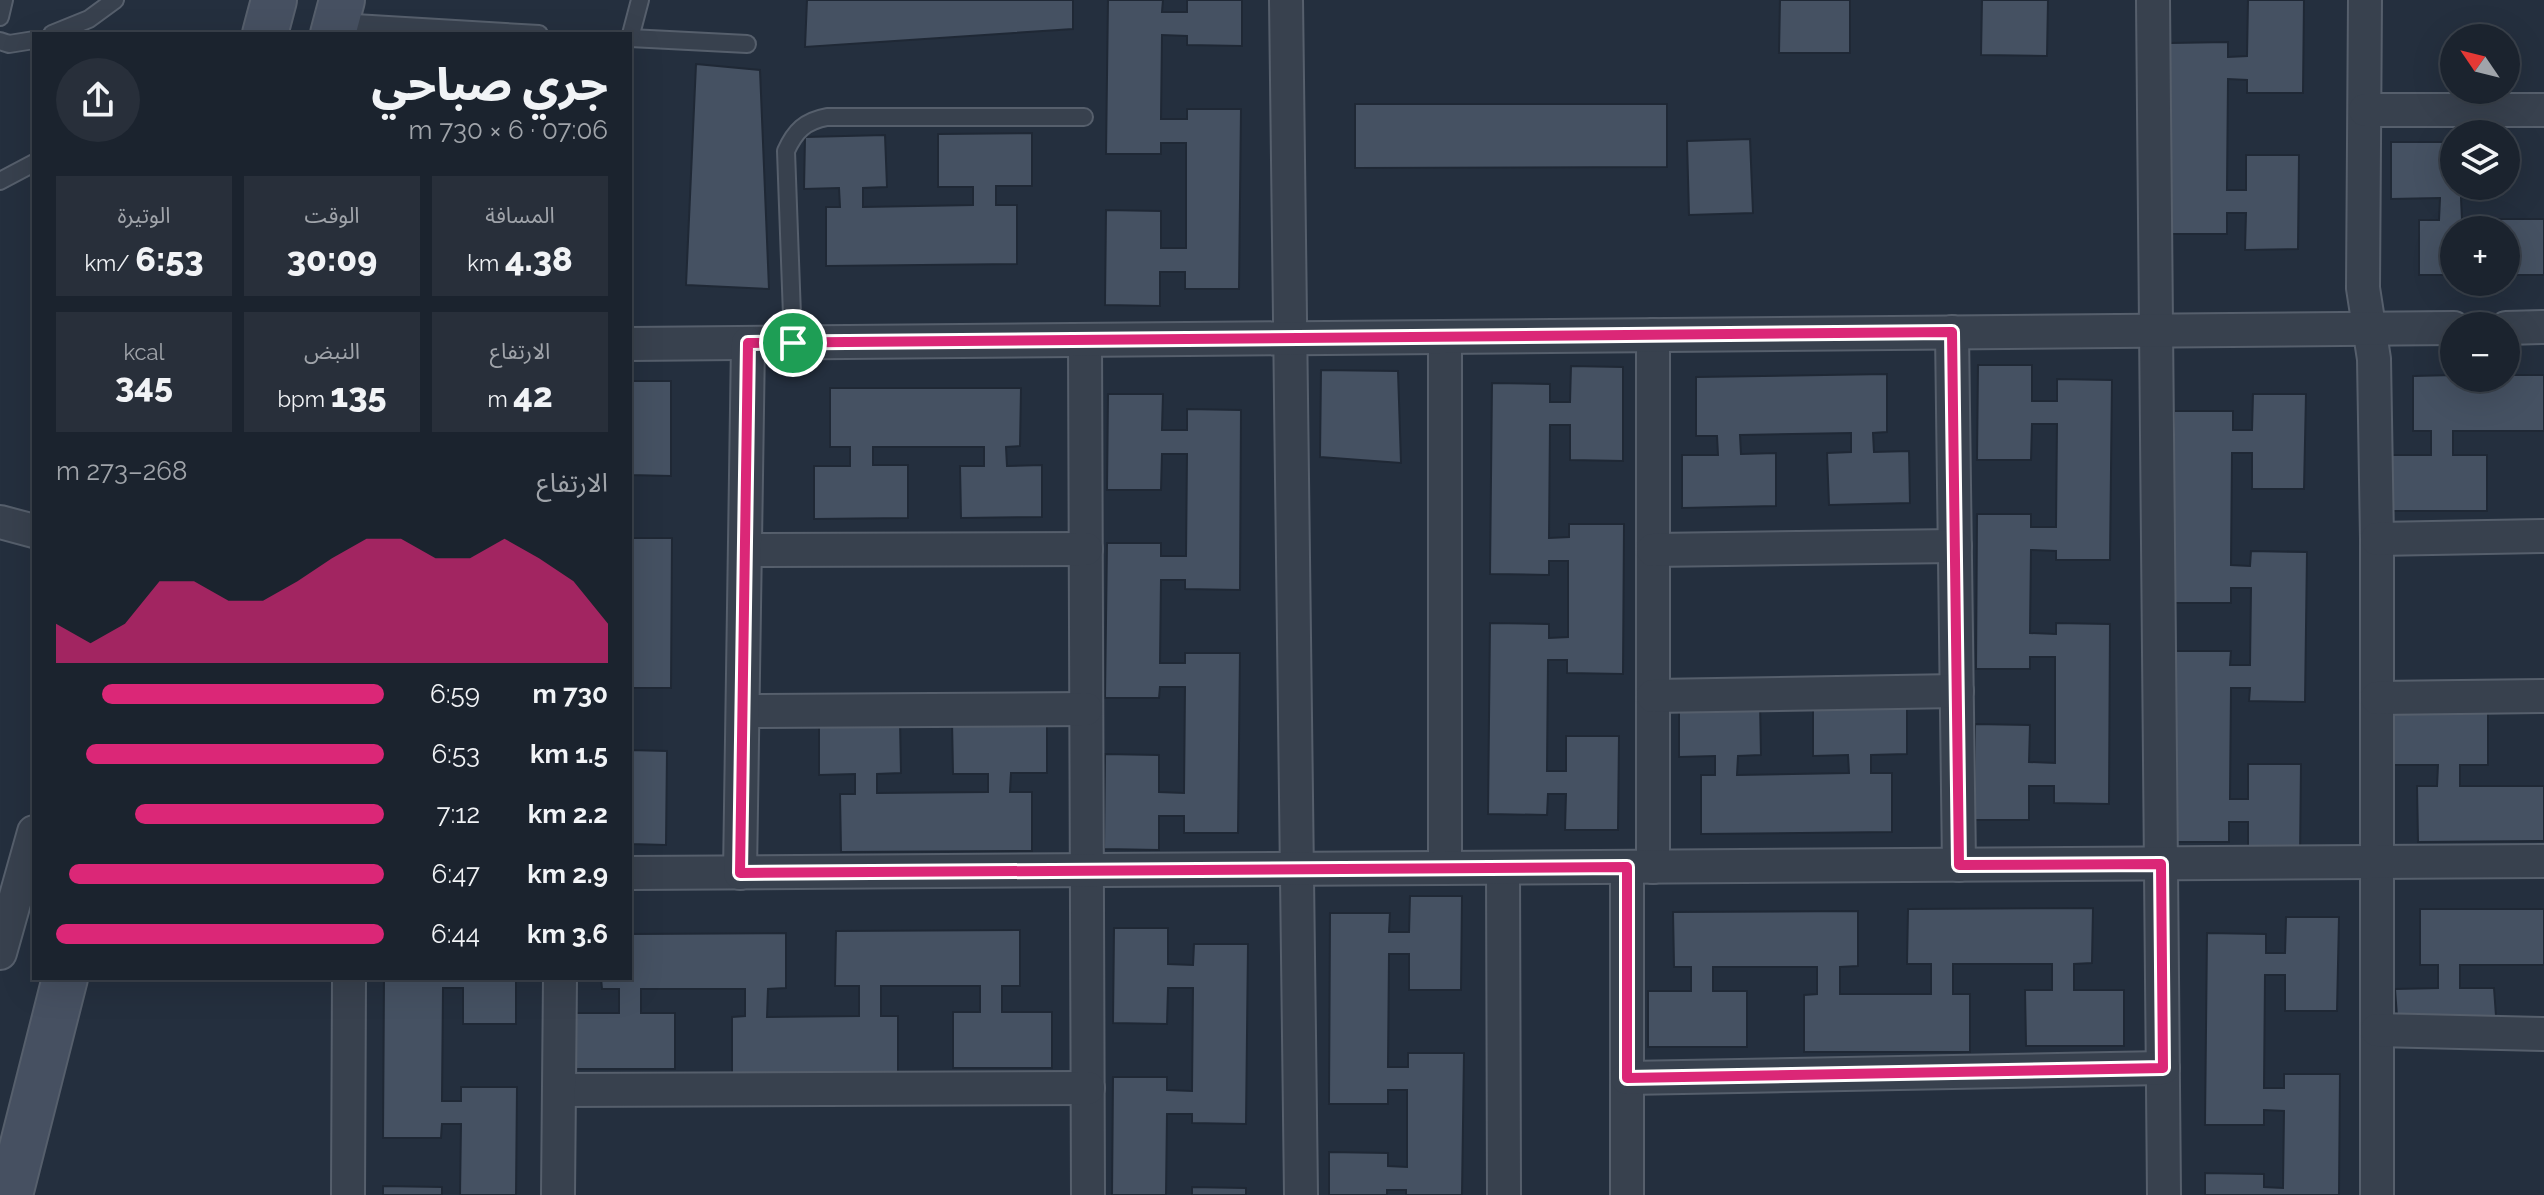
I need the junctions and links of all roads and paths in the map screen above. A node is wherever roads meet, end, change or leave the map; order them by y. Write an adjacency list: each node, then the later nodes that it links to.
1 (4, 0): 8 (lane)
2 (115, 0): 10 (lane)
3 (274, 0): 11 (street)
4 (640, 0): 13 (lane)
5 (1286, 0): 31 (street)
6 (2153, 0): 27 (street)
7 (2365, 0): 18 (street)
8 (0, 17)
9 (337, 19): 12 (lane)
10 (57, 32)
11 (266, 32)
12 (512, 32)
13 (632, 32)
14 (632, 38): 17 (lane)
15 (32, 40): 16 (lane)
16 (0, 41)
17 (747, 44)
18 (2365, 110): 19 (street); 26 (street)
19 (2544, 110)
20 (1084, 117): 34 (lane)
21 (32, 164): 22 (lane)
22 (0, 181)
23 (2544, 327): 25 (street)
24 (2440, 328): 26 (street)
25 (2520, 328)
26 (2371, 329): 27 (street); 39 (street)
27 (2156, 331): 28 (street); 53 (street)
28 (1952, 332): 29 (street); 40 (street)
29 (1653, 335): 30 (street); 43 (street)
30 (1445, 337): 31 (street); 56 (street)
31 (1290, 338): 32 (street); 58 (street)
32 (1085, 340): 34 (street); 41 (street)
33 (748, 343): 34 (street); 35 (street); 42 (street)
34 (793, 343)
35 (632, 344)
36 (0, 522): 37 (street)
37 (32, 530)
38 (2544, 536): 39 (street)
39 (2377, 539): 47 (street)
40 (1955, 546): 43 (street); 44 (street)
41 (1086, 549): 42 (street); 48 (street)
42 (745, 550): 49 (street)
43 (1653, 550): 45 (street)
44 (1957, 691): 45 (street); 54 (street)
45 (1653, 696): 55 (street)
46 (2544, 696): 47 (street)
47 (2377, 698): 52 (street)
48 (1086, 709): 49 (street); 59 (street)
49 (743, 711): 61 (street)
50 (32, 839): 62 (street)
51 (2544, 861): 52 (street)
52 (2377, 862): 53 (street); 66 (street)
53 (2161, 864): 54 (street); 68 (street)
54 (1959, 865): 55 (street)
55 (1640, 867): 57 (street); 69 (street)
56 (1445, 868): 57 (street); 58 (street)
57 (1503, 868): 77 (street)
58 (1297, 869): 59 (street); 76 (street)
59 (1087, 870): 61 (street); 70 (street)
60 (632, 873): 61 (street)
61 (740, 873)
62 (0, 953)
63 (64, 980): 72 (street)
64 (349, 980): 73 (street)
65 (560, 980): 71 (street)
66 (2377, 1030): 67 (street); 80 (street)
67 (2544, 1034)
68 (2163, 1068): 69 (street); 79 (street)
69 (1627, 1078): 78 (street)
70 (1088, 1088): 71 (street); 75 (street)
71 (559, 1090): 74 (street)
72 (10, 1195)
73 (348, 1195)
74 (558, 1195)
75 (1088, 1195)
76 (1301, 1195)
77 (1504, 1195)
78 (1627, 1195)
79 (2164, 1195)
80 (2377, 1195)

